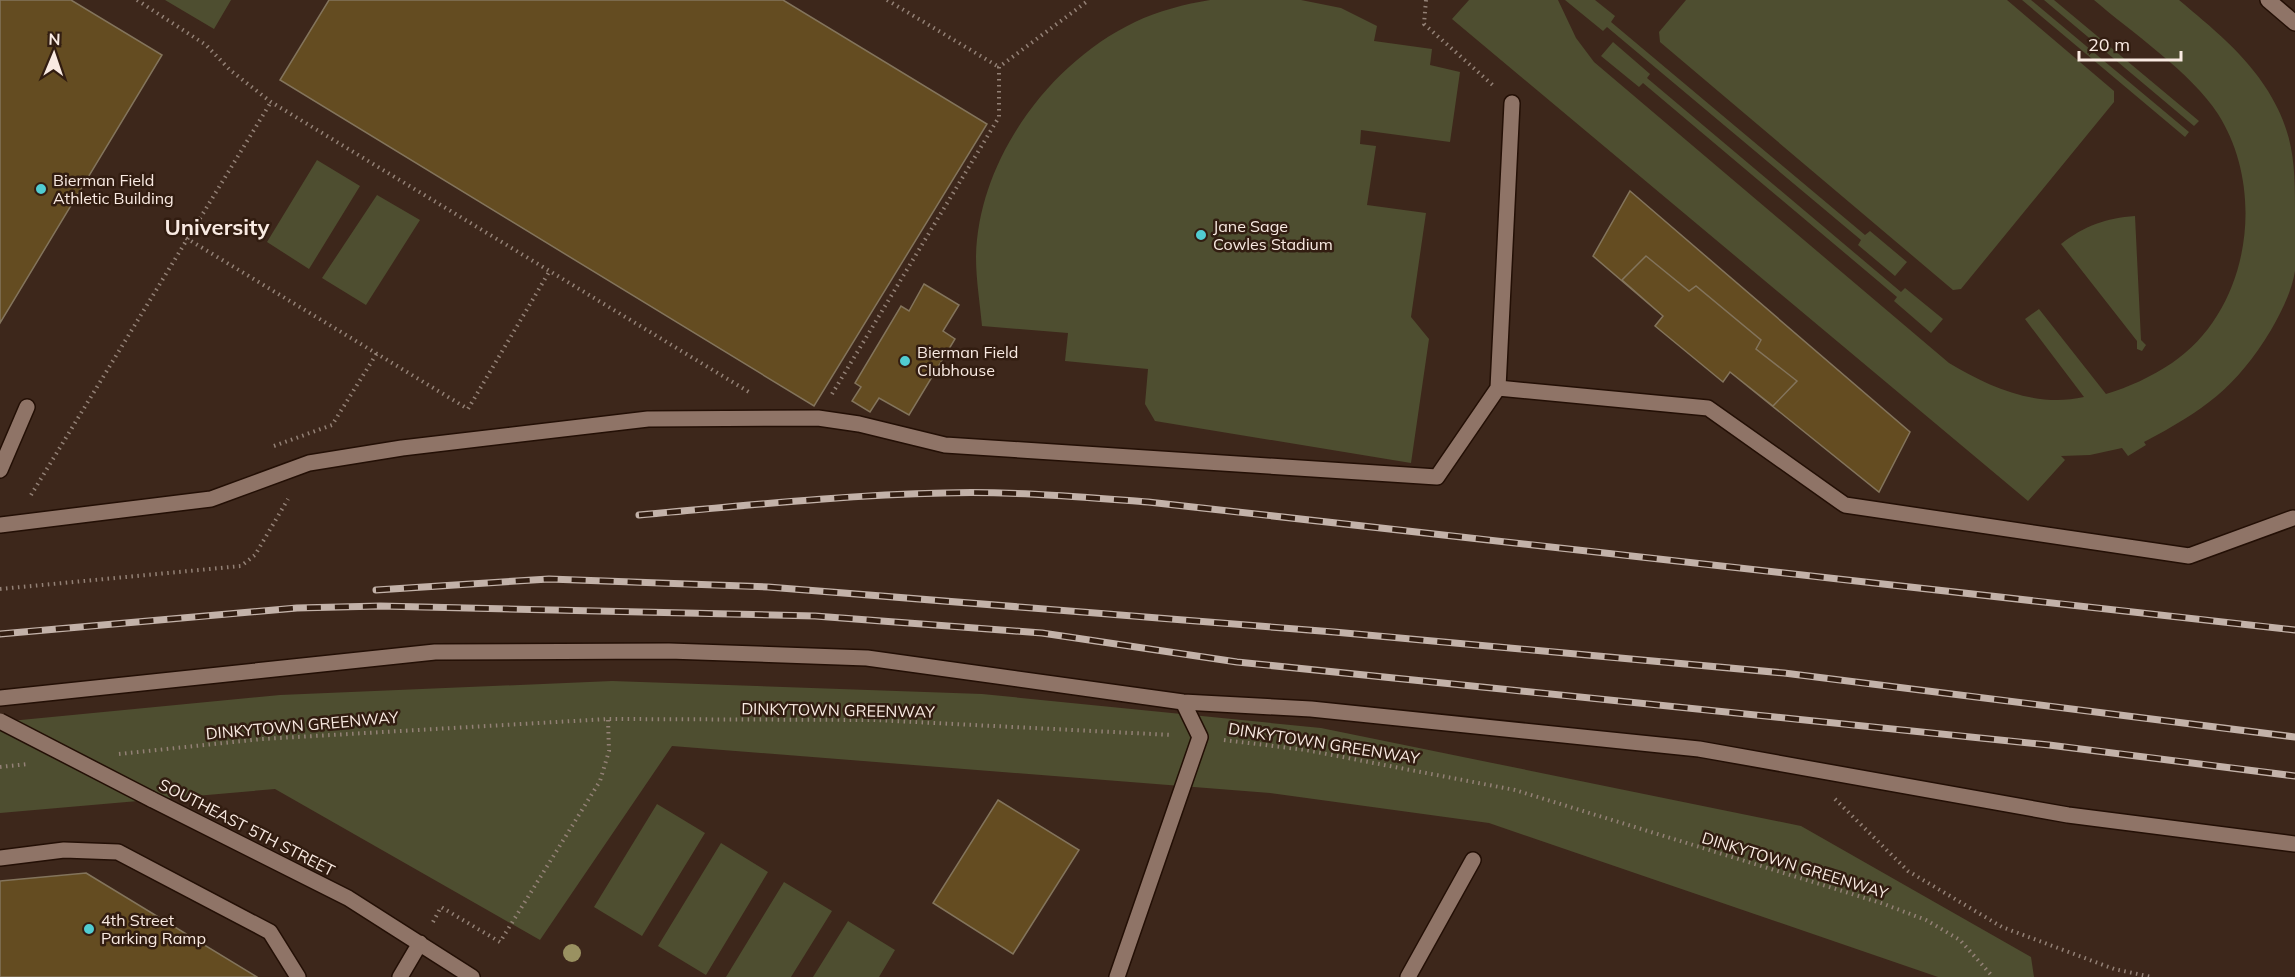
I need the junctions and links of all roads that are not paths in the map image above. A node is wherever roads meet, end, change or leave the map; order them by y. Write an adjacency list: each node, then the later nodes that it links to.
1 (2268, 0): 2 (street)
2 (2295, 23)
3 (1512, 103): 4 (street)
4 (1498, 388): 7 (street); 8 (street)
5 (27, 407): 6 (street)
6 (0, 470)
7 (2293, 519)
8 (0, 525)
9 (0, 698): 10 (street)
10 (1183, 702): 12 (street); 19 (street)
11 (0, 721): 15 (street, SOUTHEAST 5TH STREET, bridge)
12 (2295, 843)
13 (0, 858): 16 (street)
14 (1473, 860): 20 (street)
15 (420, 943): 17 (street); 18 (street, SOUTHEAST 5TH STREET)
16 (297, 977)
17 (400, 977)
18 (472, 977)
19 (1117, 977)
20 (1408, 977)

